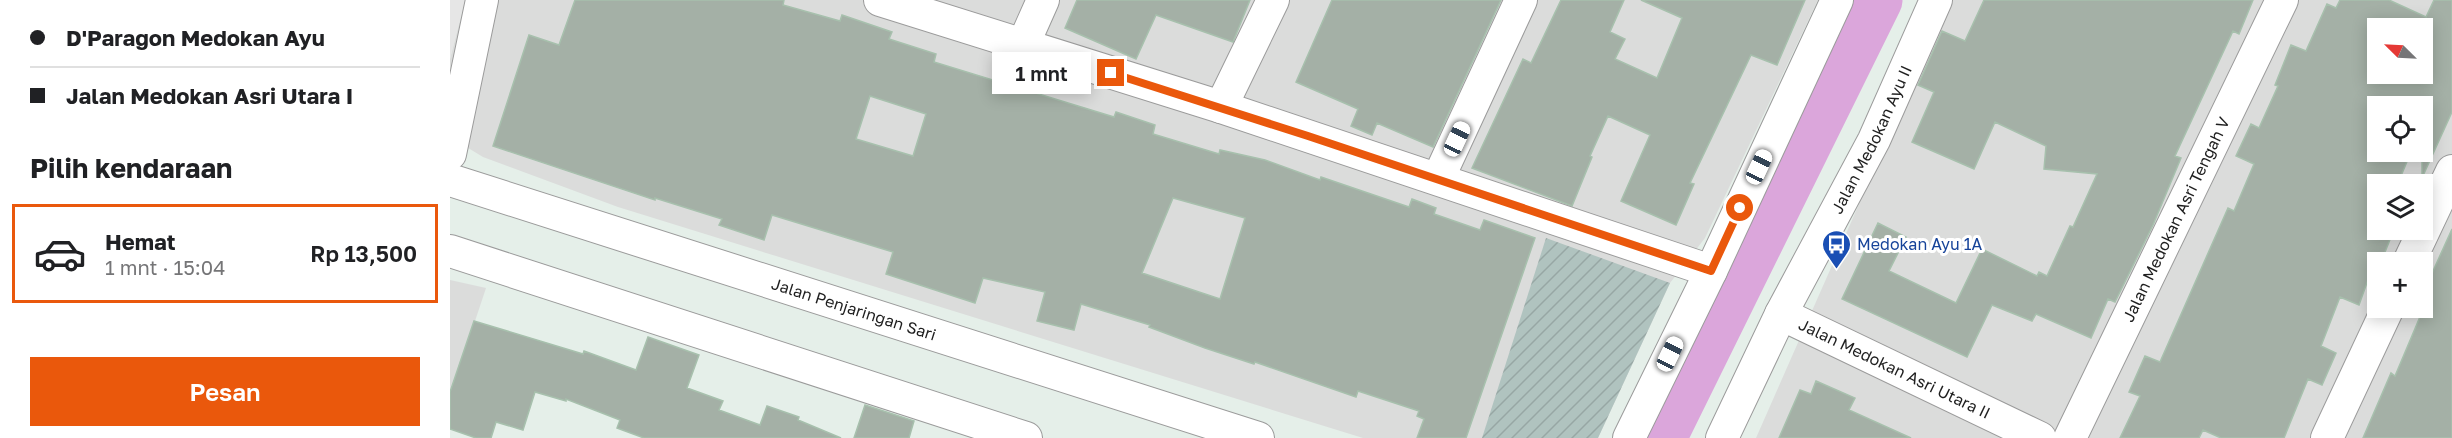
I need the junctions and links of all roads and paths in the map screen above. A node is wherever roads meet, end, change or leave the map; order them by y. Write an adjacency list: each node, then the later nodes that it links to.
1 (482, 0): 11 (street)
2 (880, 0): 9 (street)
3 (1043, 0): 9 (street)
4 (1274, 0): 10 (street)
5 (1521, 0): 13 (street)
6 (1837, 0): 17 (street)
7 (1936, 0): 18 (street, Jalan Medokan Ayu II)
8 (2282, 0): 25 (street, Jalan Medokan Asri Tengah V)
9 (1023, 45): 10 (street)
10 (1221, 107): 13 (street)
11 (450, 154)
12 (2452, 171): 16 (street)
13 (1438, 179): 17 (street)
14 (450, 180): 21 (street, Jalan Penjaringan Sari)
15 (450, 251): 20 (street)
16 (2414, 252)
17 (1711, 271): 22 (street)
18 (1781, 314): 23 (street, Jalan Medokan Ayu II); 24 (street, Jalan Medokan Asri Utara II)
19 (2383, 318): 26 (street)
20 (1026, 438)
21 (1258, 438)
22 (1629, 438)
23 (1722, 438)
24 (2040, 438)
25 (2070, 438)
26 (2327, 438)

